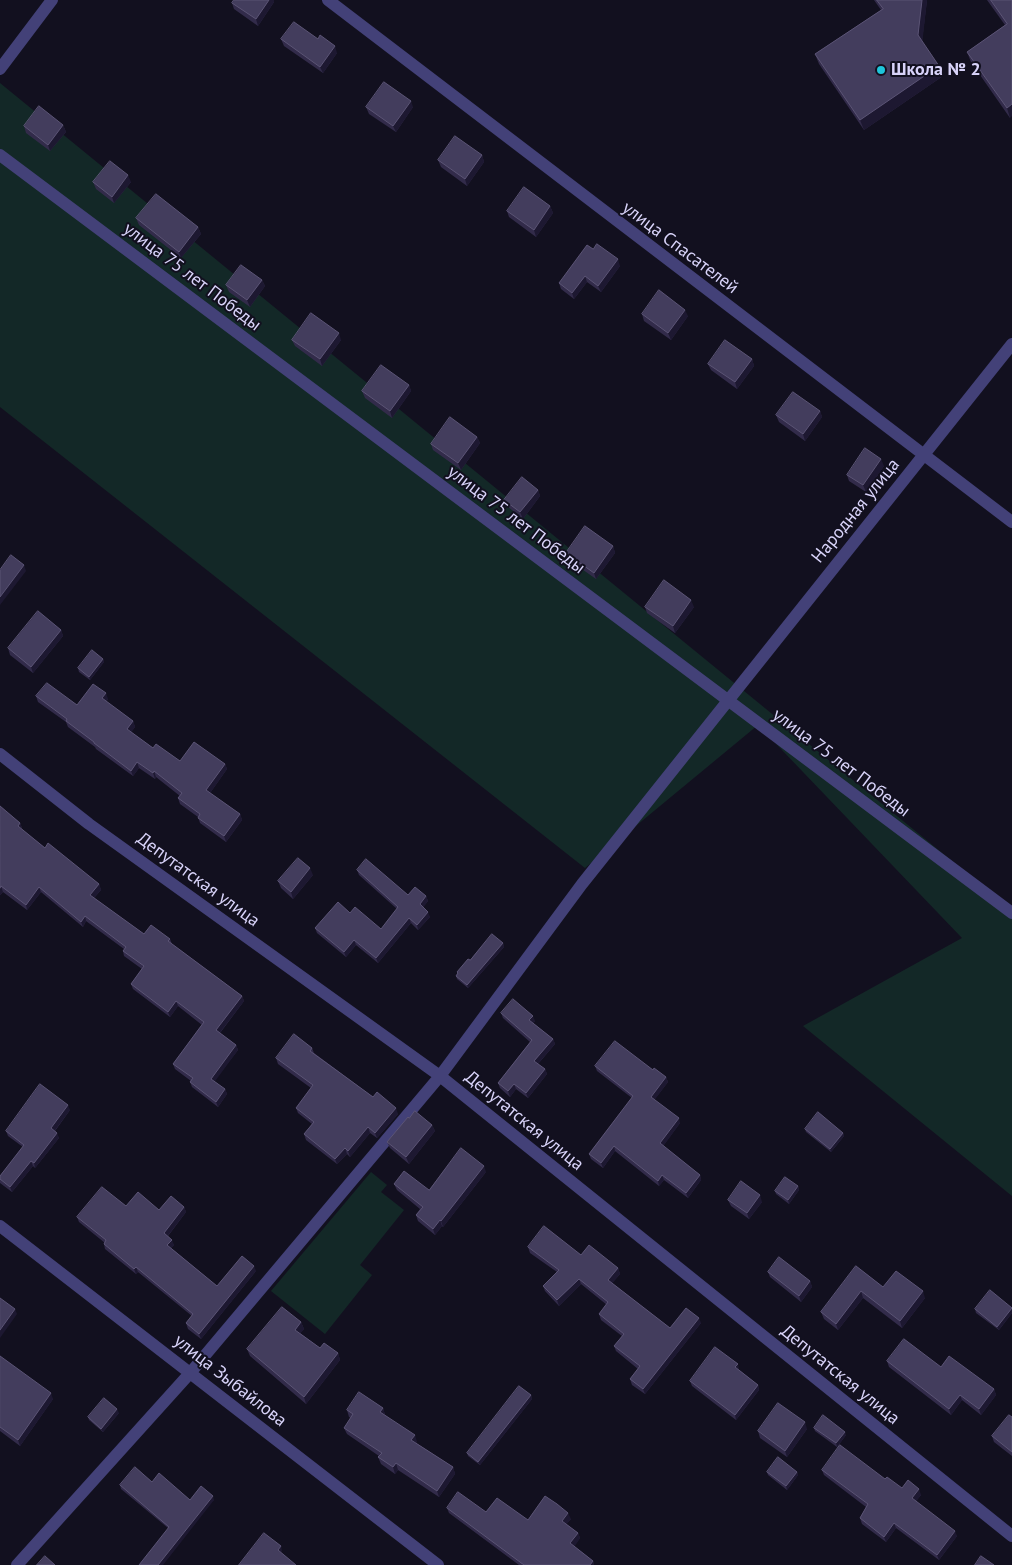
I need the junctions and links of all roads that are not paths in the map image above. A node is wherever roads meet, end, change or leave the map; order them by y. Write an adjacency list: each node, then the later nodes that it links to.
1 (52, 0): 3 (street)
2 (328, 0): 6 (street, улица Спасателей)
3 (0, 70)
4 (0, 155): 8 (street, улица 75 лет Победы)
5 (1012, 344): 6 (street, Народная улица)
6 (923, 456): 7 (street, улица Спасателей); 8 (street, Народная улица)
7 (1012, 522)
8 (728, 701): 10 (street, улица 75 лет Победы); 11 (street, Народная улица)
9 (0, 754): 11 (street, Депутатская улица)
10 (1012, 913)
11 (440, 1076): 13 (street, Народная улица); 14 (street, Депутатская улица)
12 (0, 1226): 13 (street, улица Зыбайлова)
13 (190, 1372): 15 (street, Народная улица); 16 (street, улица Зыбайлова)
14 (1012, 1536)
15 (17, 1565)
16 (438, 1565)

